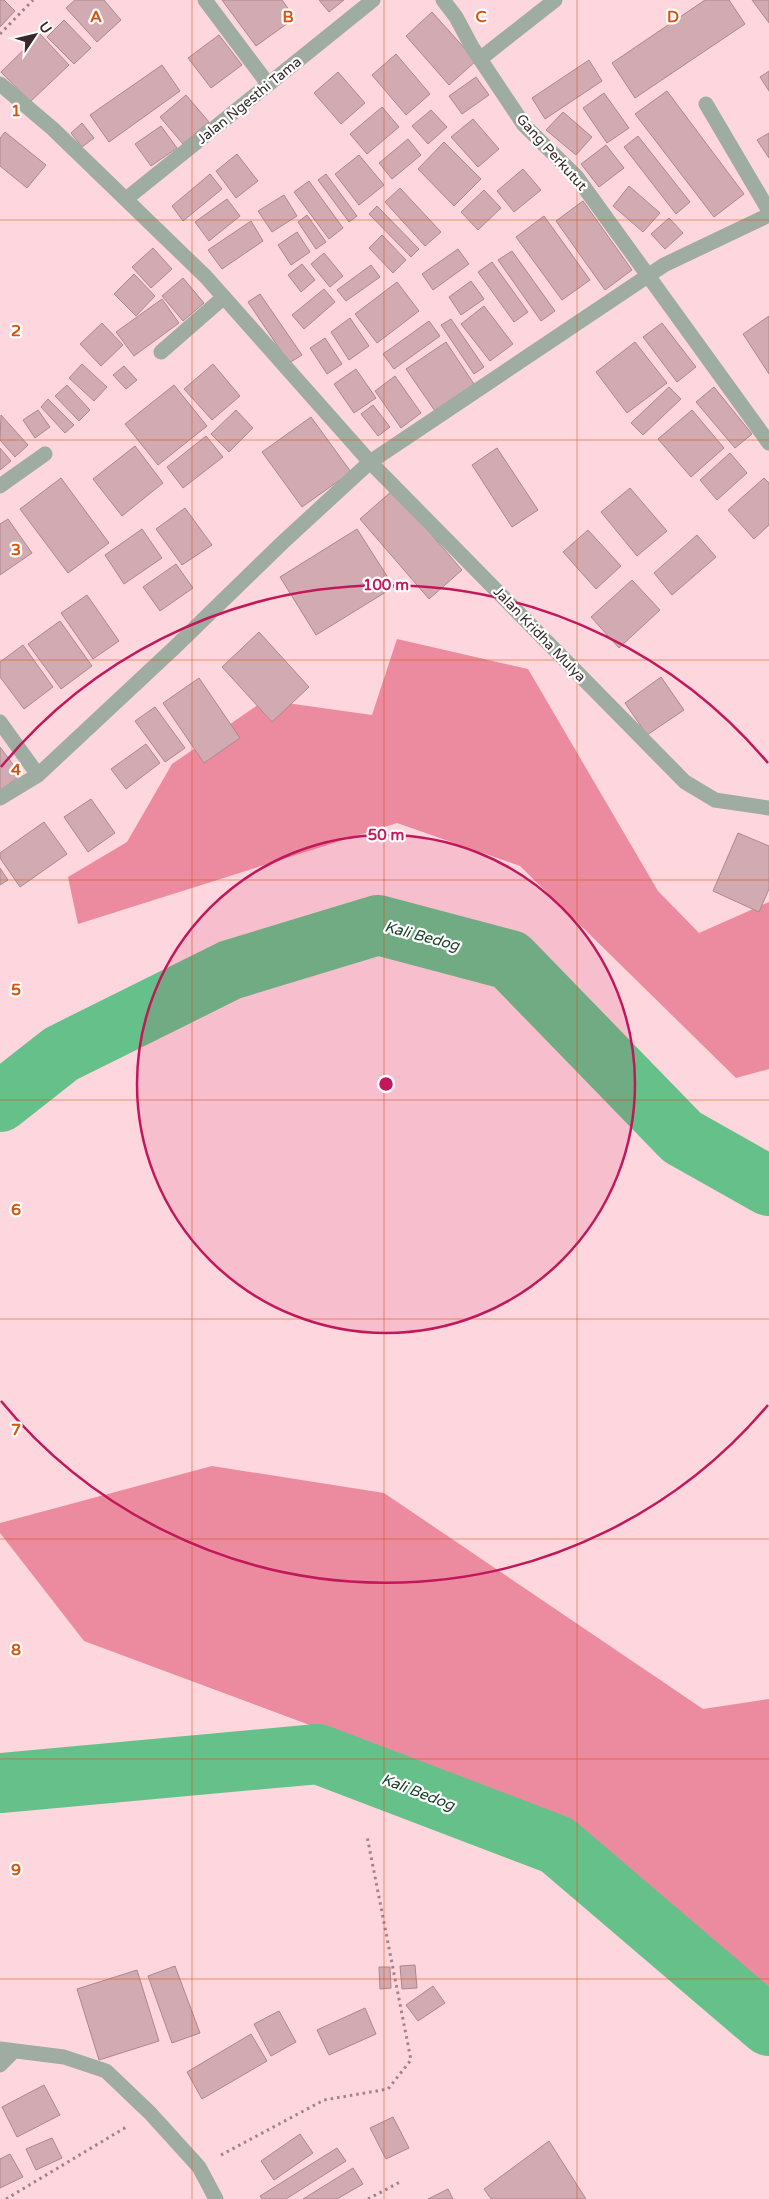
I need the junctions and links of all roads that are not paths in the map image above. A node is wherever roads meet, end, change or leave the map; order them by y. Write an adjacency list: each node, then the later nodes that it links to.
1 (205, 0): 7 (street)
2 (373, 0): 7 (street, Jalan Ngesthi Tama)
3 (443, 0): 5 (street, Gang Perkutut)
4 (555, 0): 5 (street)
5 (480, 59): 12 (street, Gang Perkutut)
6 (0, 84): 9 (street, Jalan Kridha Mulya)
7 (268, 84): 9 (street, Jalan Ngesthi Tama)
8 (706, 104): 10 (street)
9 (126, 199): 13 (street, Jalan Kridha Mulya)
10 (769, 211)
11 (769, 215): 12 (street)
12 (649, 275): 15 (street, Gang Perkutut); 17 (street)
13 (224, 297): 14 (street); 17 (street, Jalan Kridha Mulya)
14 (161, 352)
15 (769, 444)
16 (45, 454): 18 (street)
17 (370, 462): 20 (street); 22 (street, Jalan Kridha Mulya)
18 (0, 486)
19 (0, 722): 20 (street)
20 (38, 774): 21 (street)
21 (0, 798)
22 (769, 808)
23 (7, 2050): 24 (street); 25 (street)
24 (0, 2065)
25 (216, 2199)

